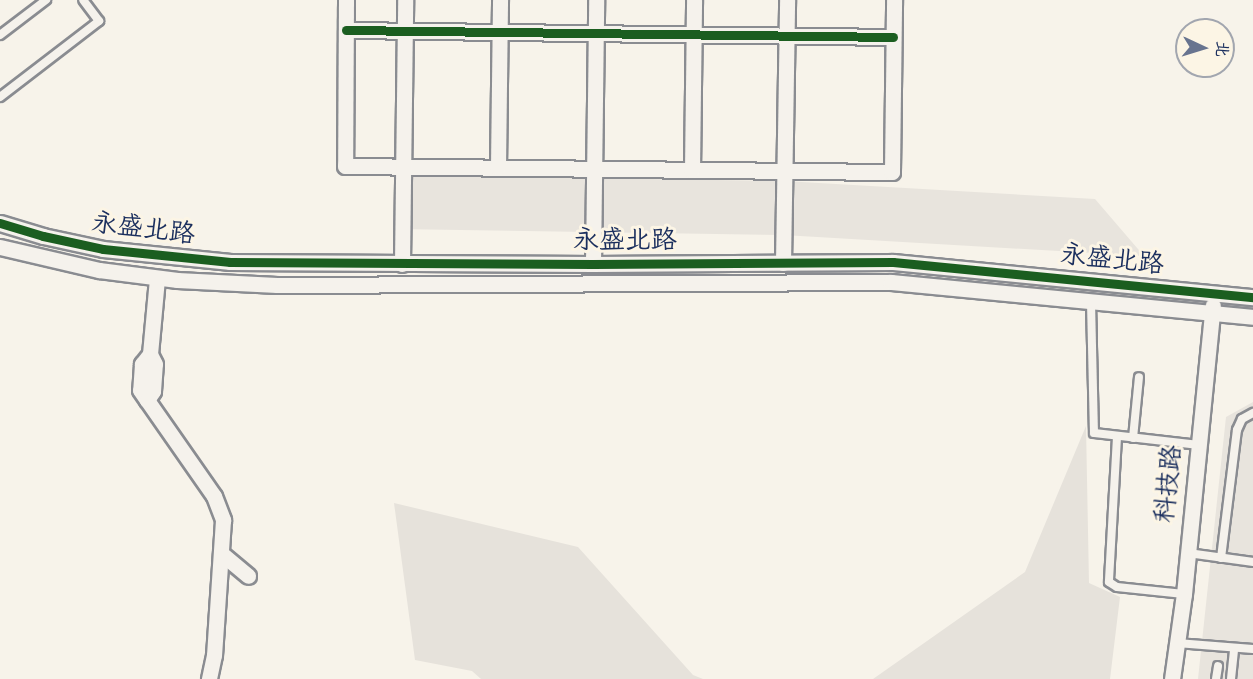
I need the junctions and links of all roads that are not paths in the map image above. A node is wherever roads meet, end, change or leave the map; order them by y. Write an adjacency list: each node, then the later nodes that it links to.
1 (46, 0): 15 (lane)
2 (83, 0): 18 (lane)
3 (346, 0): 10 (street)
4 (405, 0): 11 (street)
5 (500, 0): 12 (street)
6 (596, 0): 13 (street)
7 (694, 0): 14 (street)
8 (787, 0): 16 (street)
9 (894, 0): 17 (street)
10 (346, 30): 11 (street); 19 (street)
11 (405, 31): 12 (street); 19 (street)
12 (500, 32): 13 (street); 20 (street)
13 (596, 33): 14 (street); 21 (street)
14 (694, 34): 16 (street); 22 (street)
15 (0, 35)
16 (786, 35): 17 (street); 23 (street)
17 (893, 37): 23 (street)
18 (0, 97)
19 (403, 166): 20 (street); 27 (street)
20 (498, 167): 21 (street)
21 (594, 168): 22 (street); 28 (street)
22 (692, 170): 23 (street)
23 (785, 171): 26 (street)
24 (0, 223): 27 (street, 永盛北路)
25 (0, 247): 29 (street, 永盛北路)
26 (783, 263): 28 (street, 永盛北路); 30 (street, 永盛北路)
27 (402, 264): 28 (street, 永盛北路)
28 (593, 264)
29 (157, 278): 32 (street, 永盛北路); 41 (street)
30 (1214, 293): 31 (street, 永盛北路); 33 (street, 科技路)
31 (1253, 297)
32 (1091, 302): 33 (street, 永盛北路); 37 (lane)
33 (1212, 313): 34 (street, 永盛北路); 39 (street, 科技路)
34 (1253, 317)
35 (1139, 377): 38 (lane)
36 (1253, 413): 42 (lane)
37 (1117, 436): 38 (lane); 45 (lane)
38 (1133, 438): 39 (lane)
39 (1199, 445): 40 (street, 科技路)
40 (1188, 553): 42 (lane); 45 (street, 科技路)
41 (222, 554): 44 (street); 50 (street)
42 (1221, 558): 43 (lane)
43 (1253, 562)
44 (248, 576)
45 (1184, 594): 46 (street, 科技路)
46 (1177, 643): 47 (lane); 51 (street, 科技路)
47 (1234, 648): 48 (lane); 53 (lane)
48 (1253, 650)
49 (1218, 666): 52 (lane)
50 (212, 678)
51 (1172, 679)
52 (1216, 679)
53 (1231, 679)

